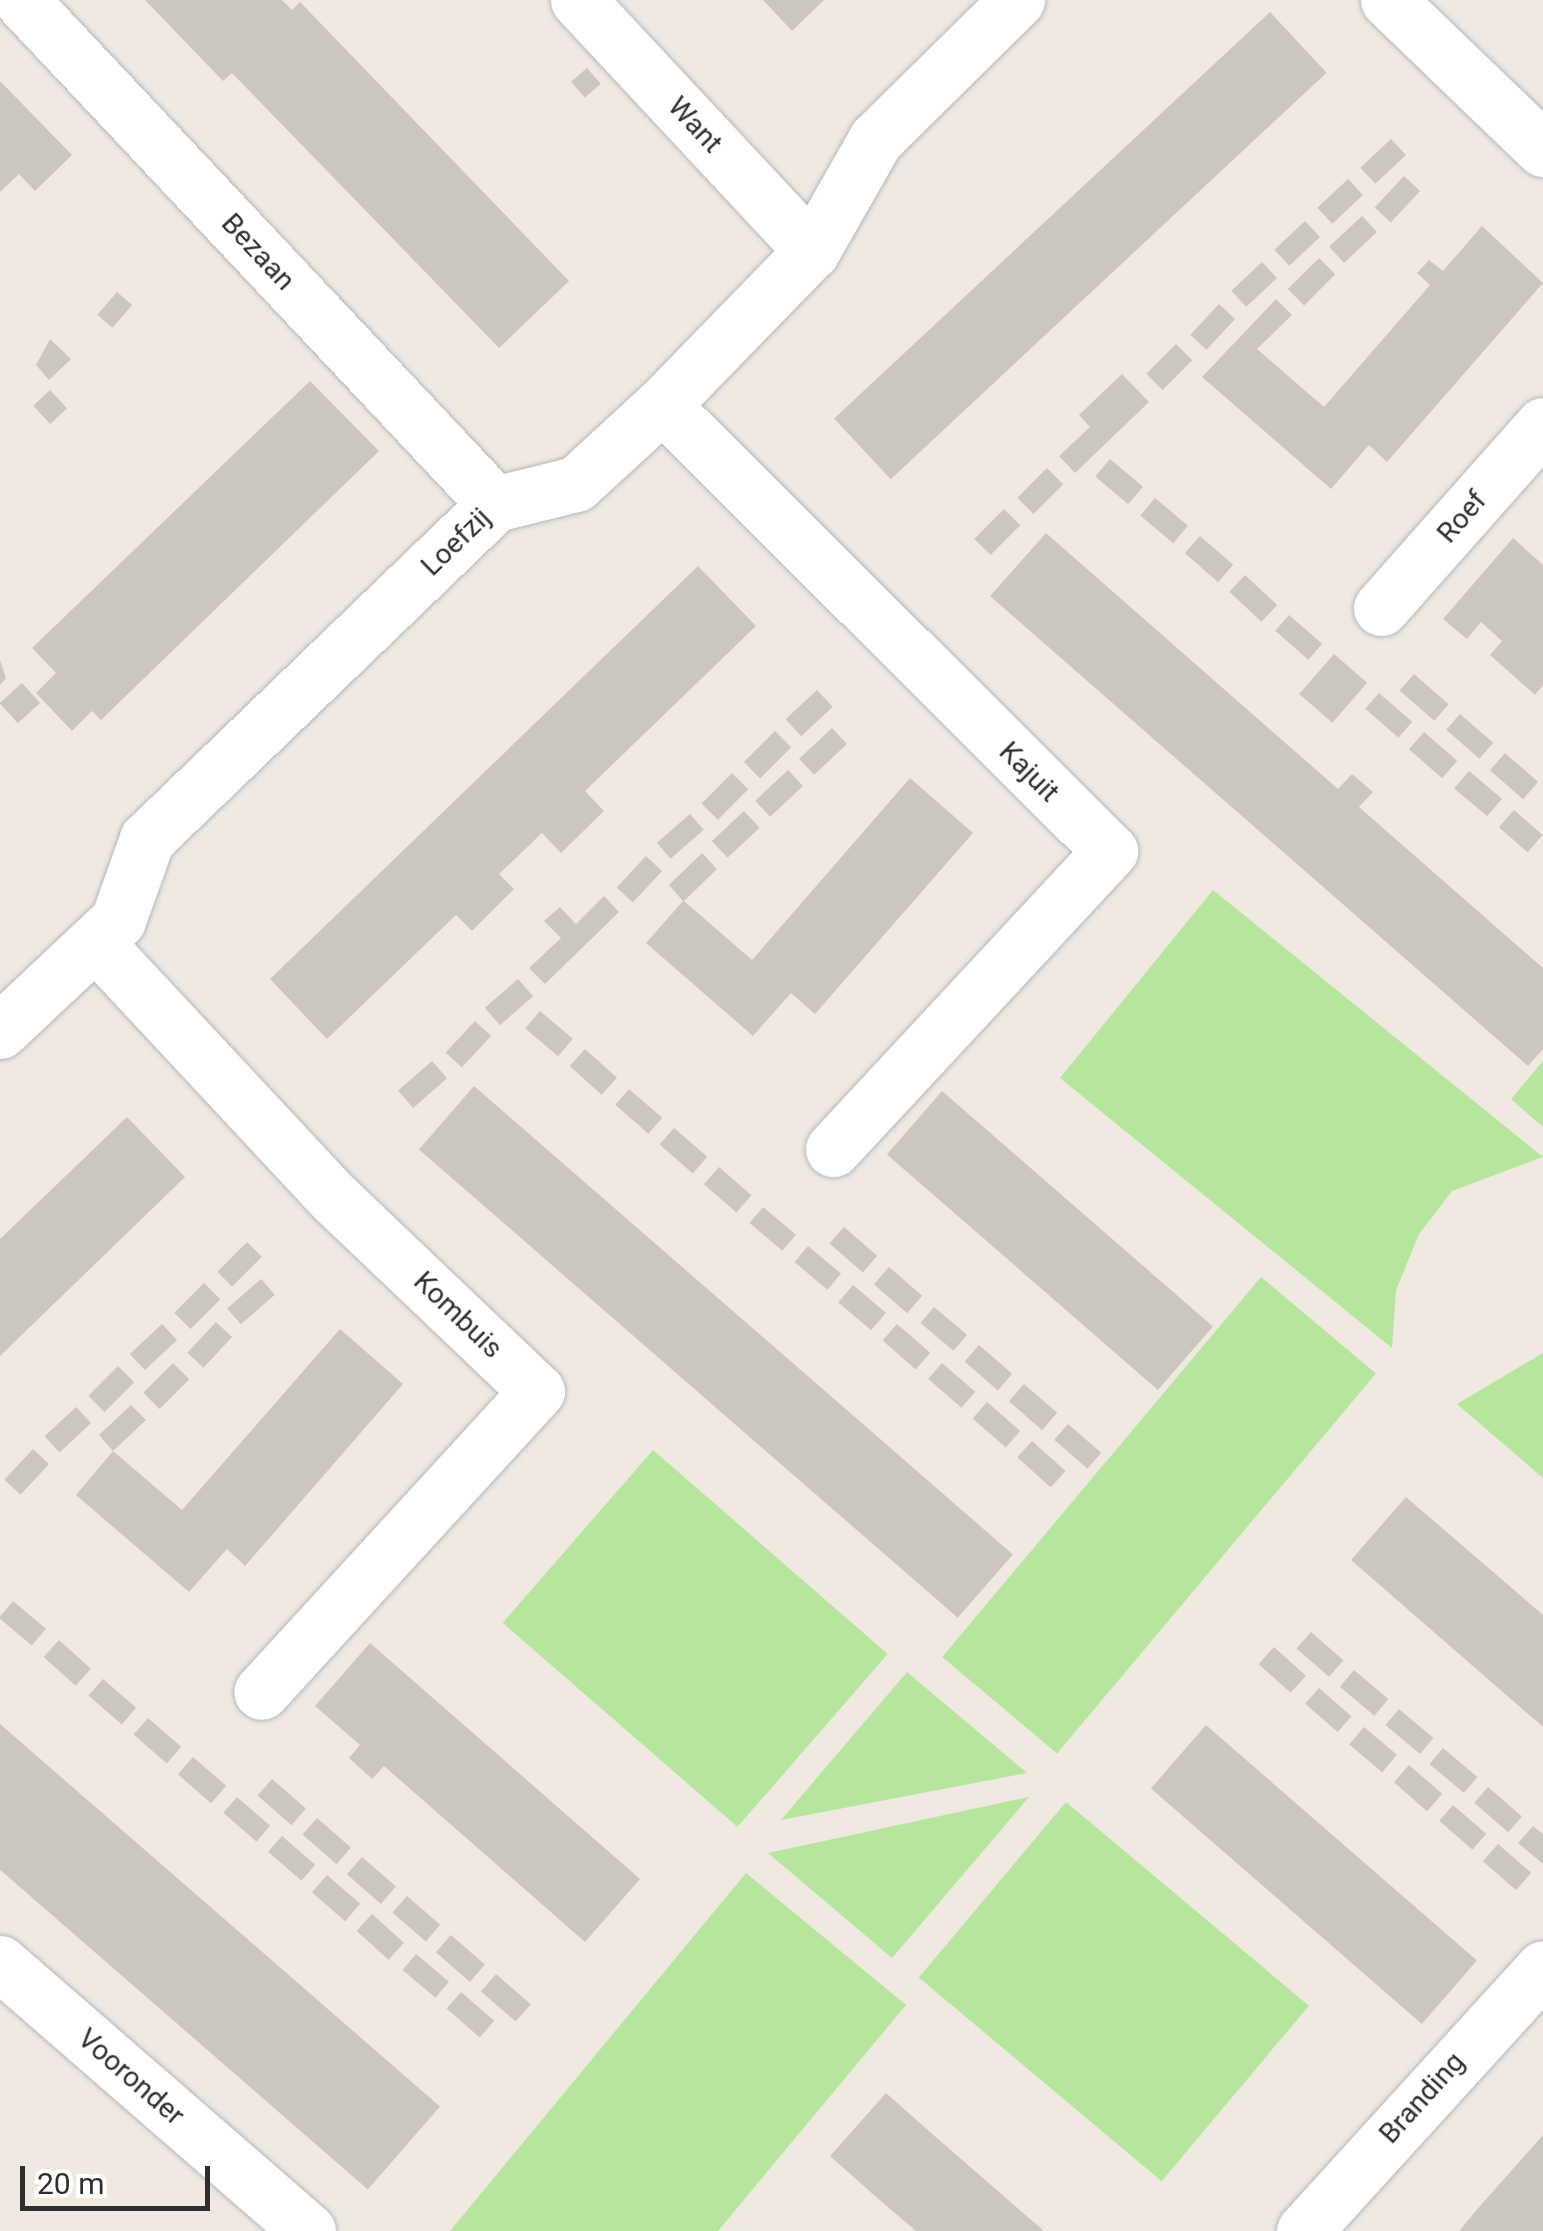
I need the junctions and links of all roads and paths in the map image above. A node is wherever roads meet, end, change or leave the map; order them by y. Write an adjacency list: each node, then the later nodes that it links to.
1 (21, 0): 9 (street, Bezaan)
2 (578, 0): 6 (street, Want)
3 (1017, 0): 6 (street, Loefzij)
4 (1388, 0): 5 (street)
5 (1543, 149)
6 (812, 251): 7 (street, Loefzij)
7 (662, 405): 9 (street, Loefzij); 13 (street, Kajuit)
8 (1543, 425): 10 (street, Roef)
9 (495, 504): 11 (street, Loefzij)
10 (1381, 608)
11 (96, 943): 12 (street, Loefzij); 14 (street, Kombuis)
12 (0, 1031)
13 (833, 1150)
14 (261, 1692)
15 (0, 1963): 17 (street, Vooronder)
16 (1543, 1968): 18 (street, Branding)
17 (308, 2231)
18 (1304, 2231)

